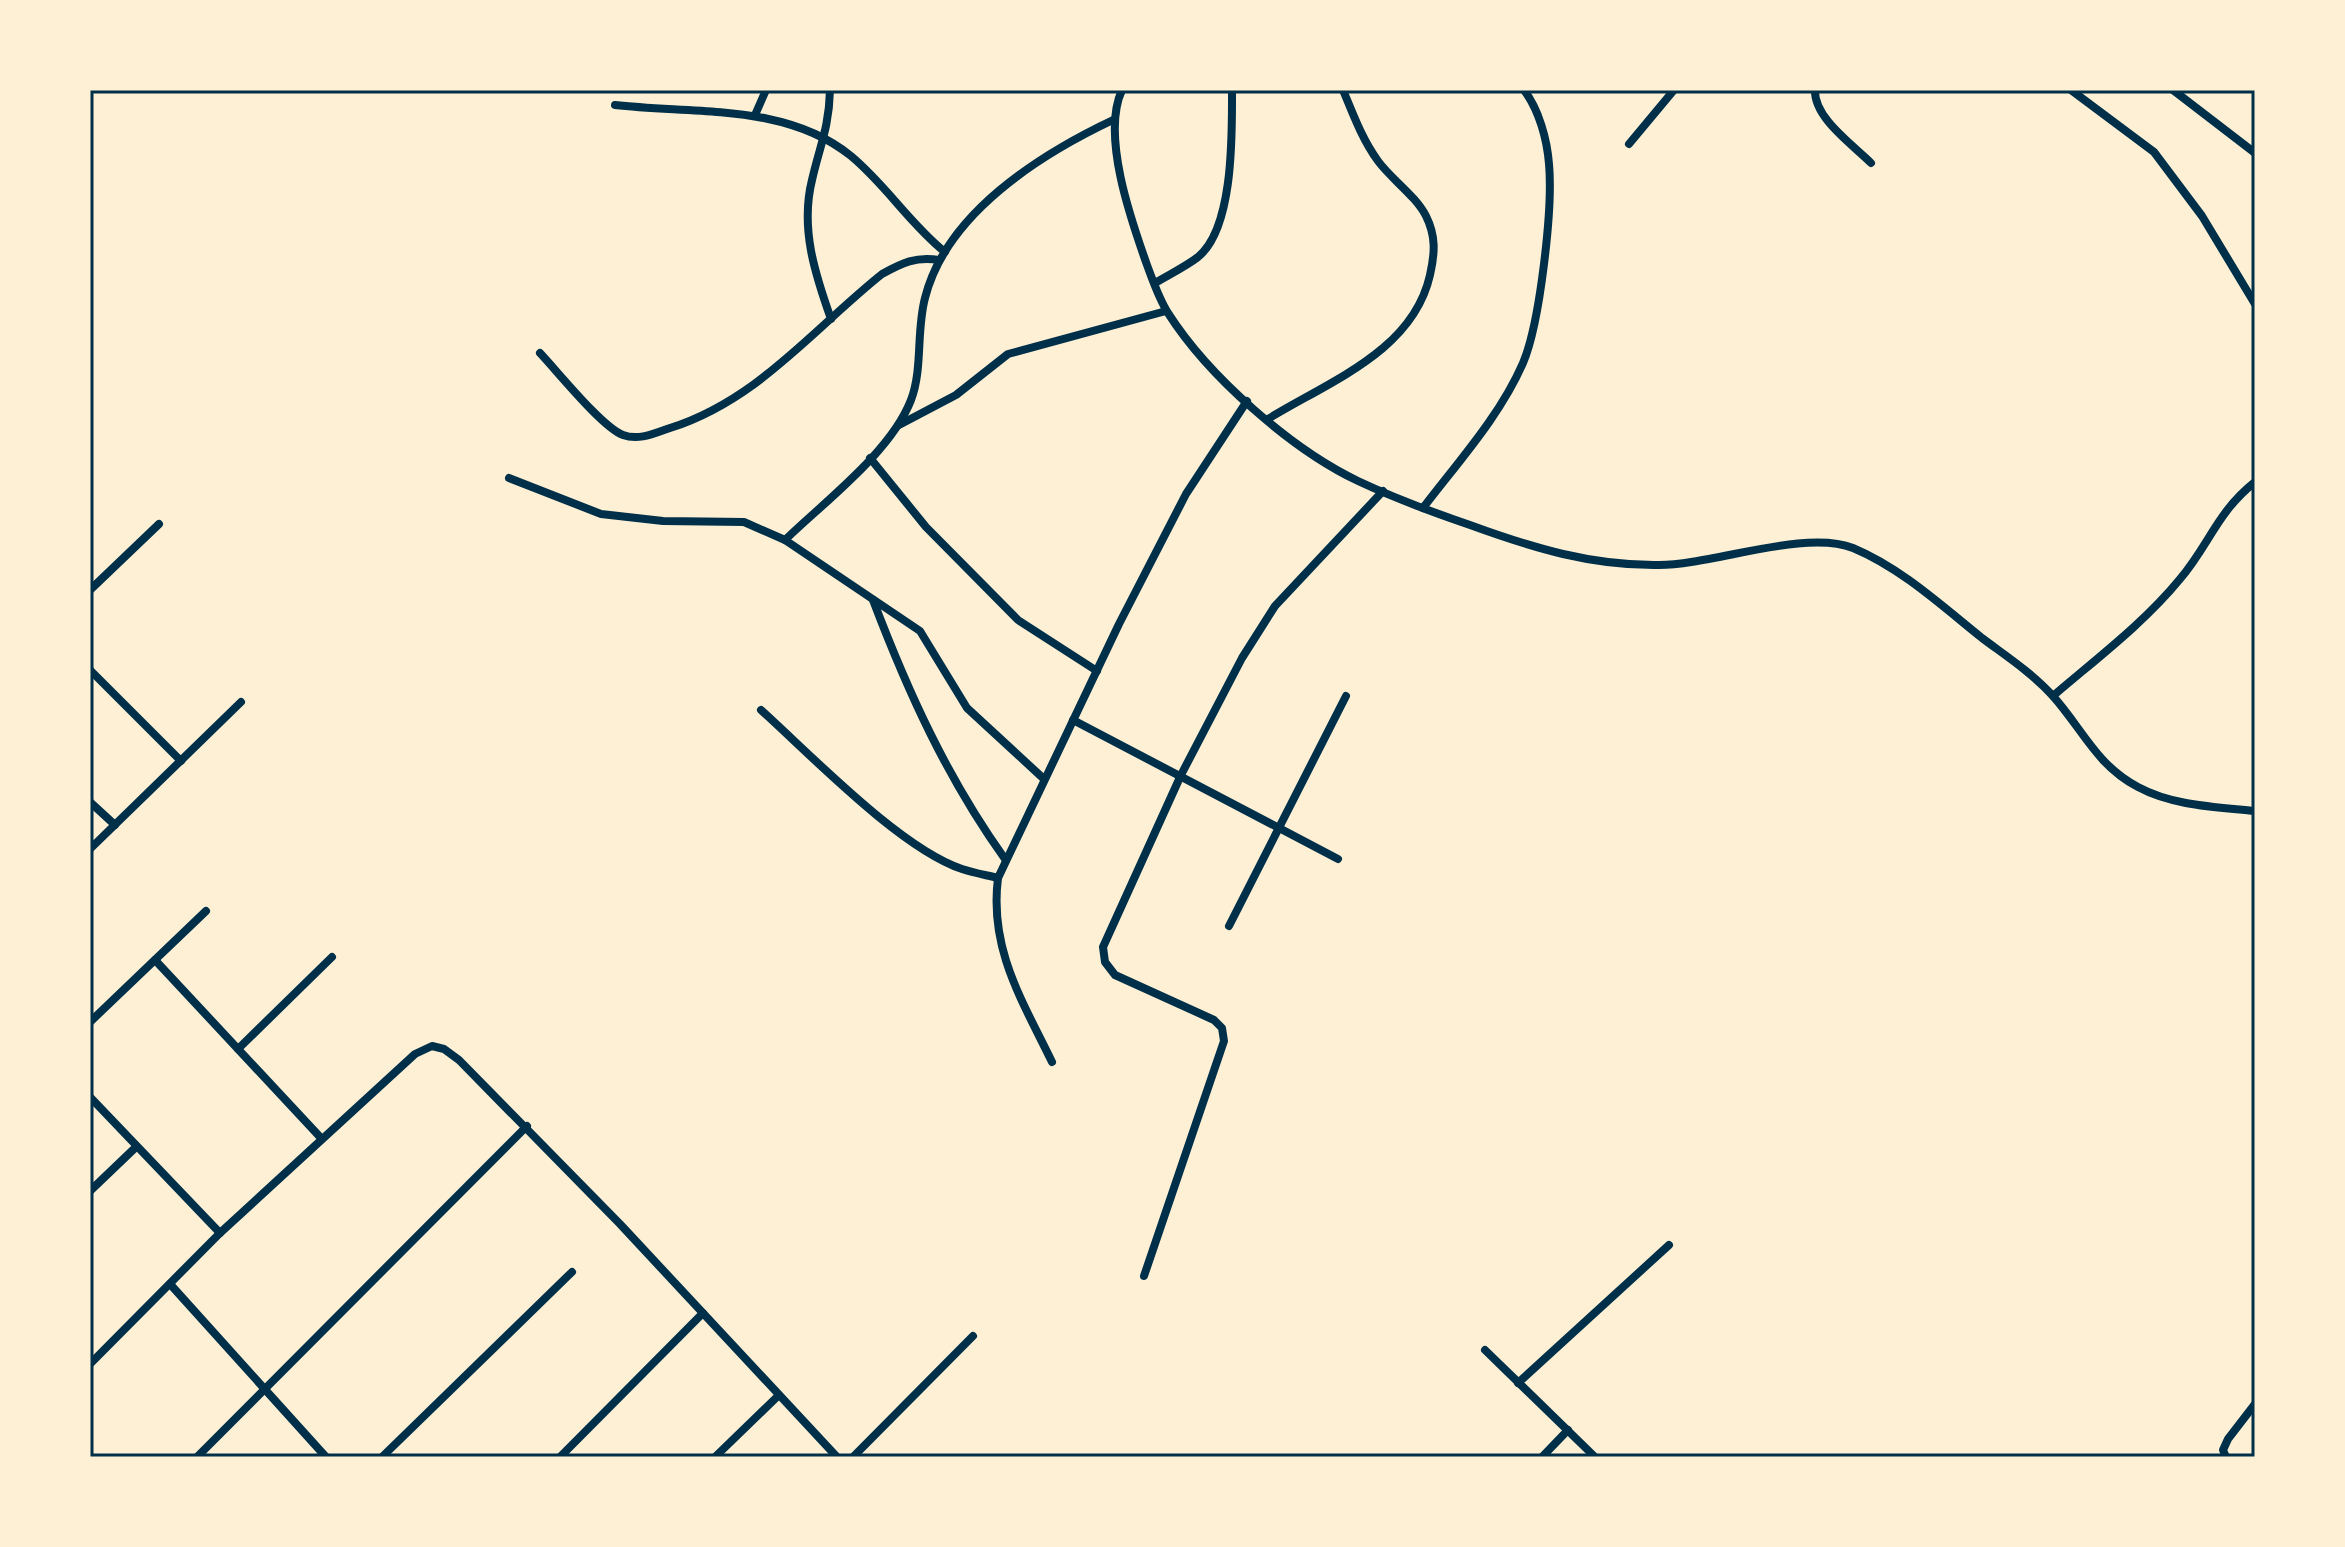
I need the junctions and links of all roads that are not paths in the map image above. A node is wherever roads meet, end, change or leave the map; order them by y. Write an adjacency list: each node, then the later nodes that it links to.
1 (766, 90): 14 (street)
2 (830, 90): 16 (street)
3 (1122, 90): 15 (street)
4 (1232, 90): 22 (street)
5 (1343, 90): 28 (street)
6 (1524, 90): 34 (street)
7 (1674, 90): 17 (street)
8 (1815, 90): 19 (street)
9 (2071, 90): 23 (street)
10 (2173, 90): 12 (street)
11 (2191, 90): 12 (street)
12 (2183, 99): 18 (street)
13 (615, 105): 14 (street)
14 (755, 115): 16 (street)
15 (1113, 120): 20 (street); 22 (street)
16 (825, 139): 20 (street); 25 (street)
17 (1629, 144)
18 (2255, 153)
19 (1871, 163)
20 (945, 252): 21 (street)
21 (939, 260): 25 (street); 29 (street)
22 (1155, 283): 24 (street)
23 (2255, 304)
24 (1166, 311): 27 (street); 29 (street)
25 (831, 319): 26 (street)
26 (540, 353)
27 (1247, 401): 28 (street); 40 (street)
28 (1268, 419): 33 (street)
29 (898, 425): 30 (street)
30 (870, 458): 36 (street); 40 (street)
31 (509, 478): 36 (street)
32 (2255, 482): 42 (street)
33 (1383, 491): 34 (street); 47 (street)
34 (1423, 508): 42 (street)
35 (159, 524): 37 (street)
36 (785, 540): 38 (street)
37 (90, 590)
38 (873, 599): 48 (street); 54 (street)
39 (90, 670): 46 (street)
40 (1097, 671): 45 (street)
41 (1346, 696): 52 (street)
42 (2053, 696): 50 (street)
43 (241, 702): 46 (street)
44 (761, 710): 56 (street)
45 (1073, 720): 47 (street); 48 (street)
46 (181, 761): 51 (street)
47 (1181, 775): 52 (street); 72 (street)
48 (1044, 779): 54 (street)
49 (90, 802): 51 (street)
50 (2255, 811)
51 (115, 825): 53 (street)
52 (1278, 827): 55 (street); 58 (street)
53 (90, 849)
54 (1005, 859): 56 (street)
55 (1338, 859)
56 (998, 878): 63 (street)
57 (206, 911): 60 (street)
58 (1229, 926)
59 (332, 957): 62 (street)
60 (155, 960): 61 (street); 62 (street)
61 (90, 1022)
62 (238, 1049): 66 (street)
63 (1052, 1062)
64 (90, 1097): 67 (street)
65 (527, 1126): 66 (street); 74 (street); 79 (street)
66 (321, 1138): 69 (street)
67 (136, 1147): 68 (street); 69 (street)
68 (90, 1191)
69 (220, 1233): 73 (street)
70 (1669, 1245): 78 (street)
71 (572, 1272): 85 (street)
72 (1144, 1276)
73 (170, 1284): 77 (street); 79 (street)
74 (703, 1313): 80 (street); 86 (street)
75 (973, 1336): 89 (street)
76 (1485, 1350): 78 (street)
77 (90, 1364)
78 (1518, 1383): 82 (street)
79 (266, 1388): 83 (street); 84 (street)
80 (779, 1395): 87 (street); 88 (street)
81 (2255, 1404): 92 (street)
82 (1568, 1430): 90 (street); 91 (street)
83 (197, 1457)
84 (326, 1457)
85 (382, 1457)
86 (560, 1457)
87 (715, 1457)
88 (837, 1457)
89 (853, 1457)
90 (1542, 1457)
91 (1595, 1457)
92 (2226, 1457)

